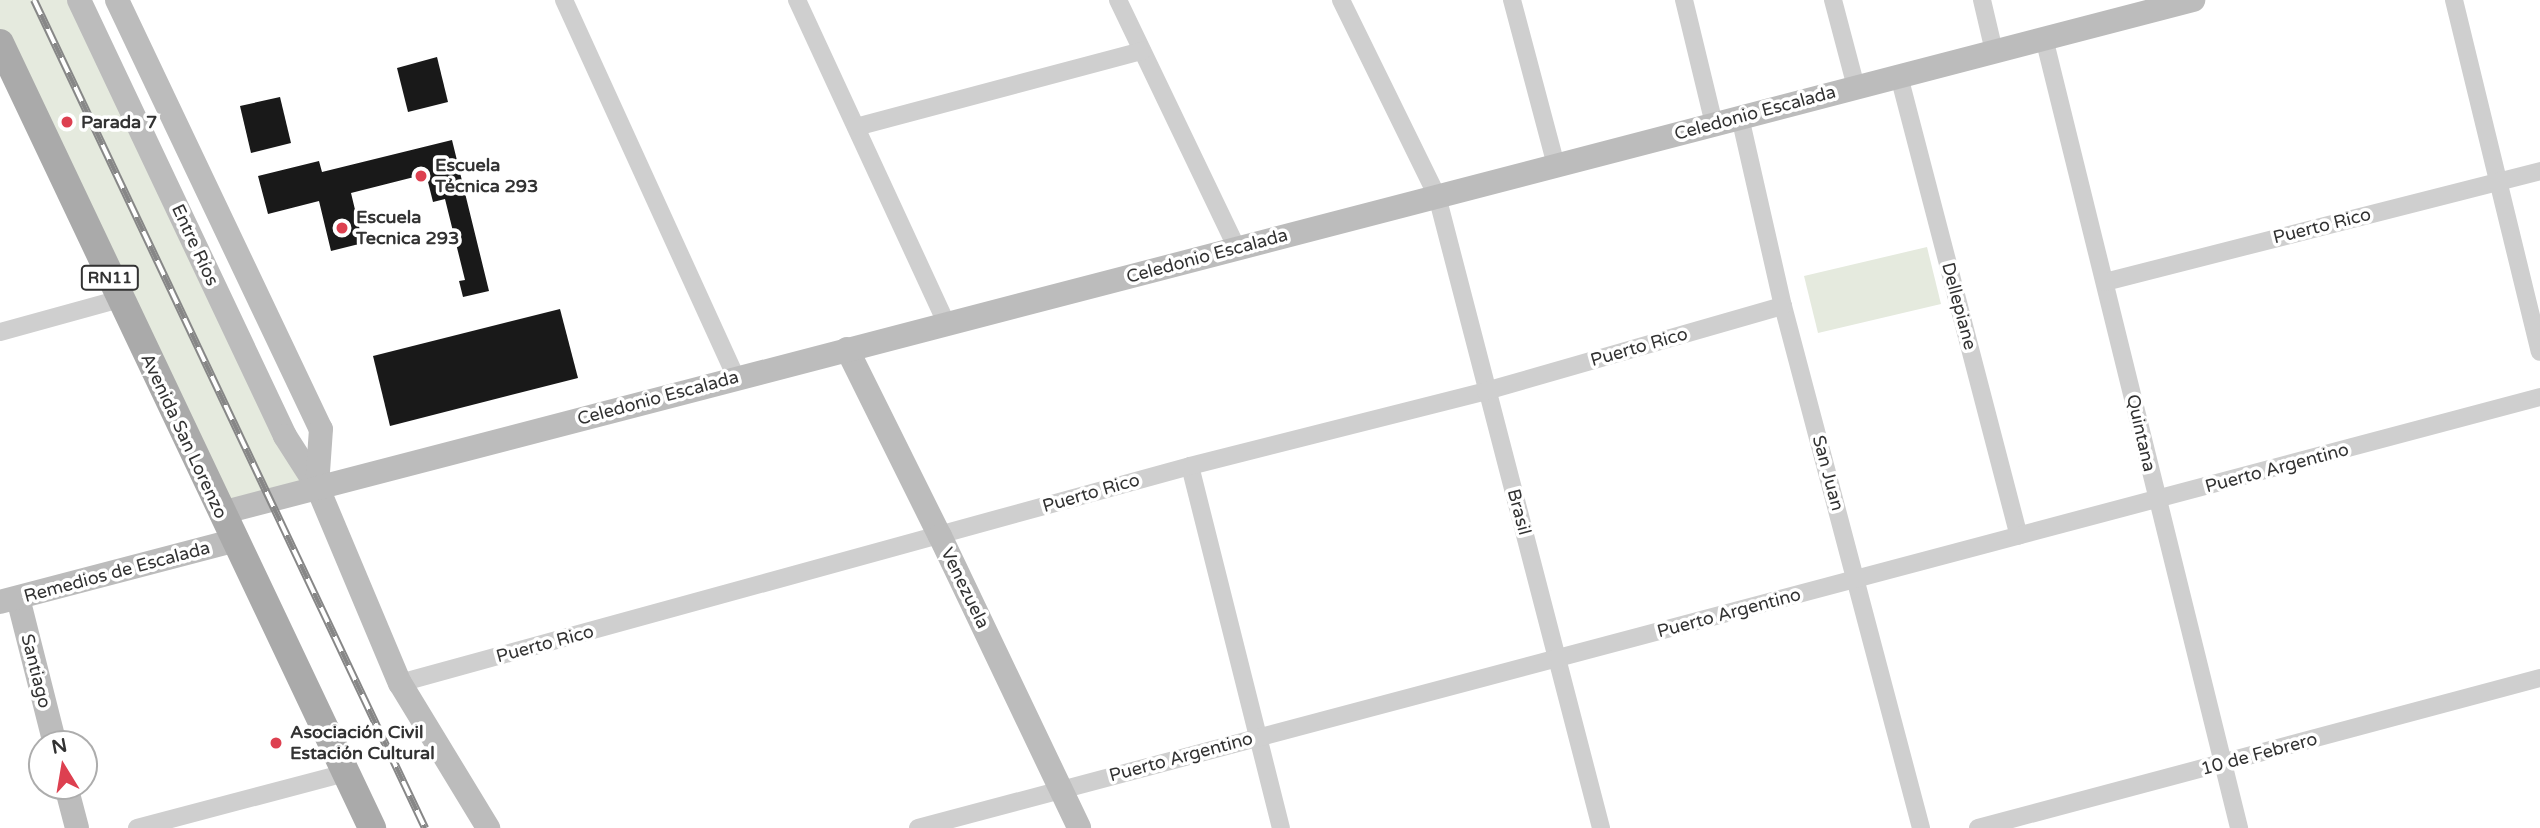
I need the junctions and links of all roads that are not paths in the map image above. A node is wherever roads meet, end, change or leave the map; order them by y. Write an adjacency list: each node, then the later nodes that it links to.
1 (79, 0): 25 (main road, Entre Ríos)
2 (117, 0): 24 (main road, Entre Ríos)
3 (564, 0): 38 (street)
4 (797, 0): 23 (street)
5 (1118, 0): 16 (street)
6 (1341, 0): 29 (street, Brasil)
7 (1512, 0): 26 (street)
8 (1684, 0): 22 (street)
9 (1833, 0): 20 (street)
10 (1982, 0): 17 (street)
11 (2193, 0): 13 (main road, Celedonio Escalada)
12 (2454, 0): 28 (street)
13 (2162, 4): 14 (main road, Celedonio Escalada)
14 (2044, 38): 17 (main road, Celedonio Escalada); 31 (street, Quintana)
15 (0, 43): 18 (main road, Avenida San Lorenzo / RN11)
16 (1142, 51): 23 (street); 30 (street)
17 (1994, 51): 19 (main road, Celedonio Escalada)
18 (4, 71): 32 (main road, Avenida San Lorenzo / RN11)
19 (1899, 76): 20 (main road, Celedonio Escalada); 46 (street, Dellepiane)
20 (1856, 87): 21 (main road, Celedonio Escalada)
21 (1740, 117): 22 (main road, Celedonio Escalada); 33 (street, San Juan)
22 (1714, 124): 26 (main road, Celedonio Escalada)
23 (856, 127): 34 (street)
24 (187, 146): 25 (main road); 42 (main road, Entre Ríos)
25 (154, 159): 42 (main road, Entre Ríos)
26 (1556, 165): 29 (main road, Celedonio Escalada)
27 (2540, 171): 28 (street, Puerto Rico)
28 (2498, 182): 31 (street, Puerto Rico); 37 (street)
29 (1437, 196): 30 (main road, Celedonio Escalada); 39 (street, Brasil)
30 (1237, 248): 34 (main road, Celedonio Escalada)
31 (2105, 282): 43 (street, Quintana)
32 (120, 299): 35 (street); 44 (main road, Avenida San Lorenzo / RN11)
33 (1783, 306): 39 (street, Puerto Rico); 48 (street, San Juan)
34 (947, 323): 36 (main road, Celedonio Escalada)
35 (0, 332)
36 (847, 349): 38 (main road, Celedonio Escalada); 45 (main road, Venezuela)
37 (2540, 352)
38 (736, 378): 42 (main road, Celedonio Escalada)
39 (1486, 391): 41 (street, Puerto Rico); 50 (street, Brasil)
40 (2540, 397): 43 (street, Puerto Argentino)
41 (1190, 466): 45 (street, Puerto Rico); 54 (street)
42 (317, 486): 44 (main road, Celedonio Escalada); 52 (main road, Entre Ríos)
43 (2157, 500): 46 (street, Puerto Argentino); 55 (street, Quintana)
44 (221, 513): 47 (main road, Avenida San Lorenzo / RN11)
45 (940, 536): 52 (street, Puerto Rico); 57 (main road, Venezuela)
46 (2019, 536): 48 (street, Puerto Argentino)
47 (233, 541): 49 (main road, Remedios de Escalada); 56 (main road, Avenida San Lorenzo / RN11)
48 (1856, 578): 50 (street, Puerto Argentino); 67 (street, San Juan)
49 (9, 600): 53 (main road, Santiago)
50 (1558, 659): 54 (street, Puerto Argentino); 66 (street, Brasil)
51 (2540, 678): 55 (street, 10 de Febrero)
52 (400, 683): 62 (main road, Entre Ríos)
53 (51, 730)
54 (1256, 736): 57 (street, Puerto Argentino); 65 (street)
55 (2223, 764): 68 (street, 10 de Febrero); 69 (street, Quintana)
56 (345, 773): 60 (street); 61 (main road, Avenida San Lorenzo / RN11)
57 (1062, 790): 63 (street, Puerto Argentino); 64 (main road, Venezuela)
58 (70, 800): 59 (main road)
59 (77, 828)
60 (137, 828)
61 (372, 828)
62 (488, 828)
63 (918, 828)
64 (1079, 828)
65 (1281, 828)
66 (1601, 828)
67 (1920, 828)
68 (1978, 828)
69 (2239, 828)

